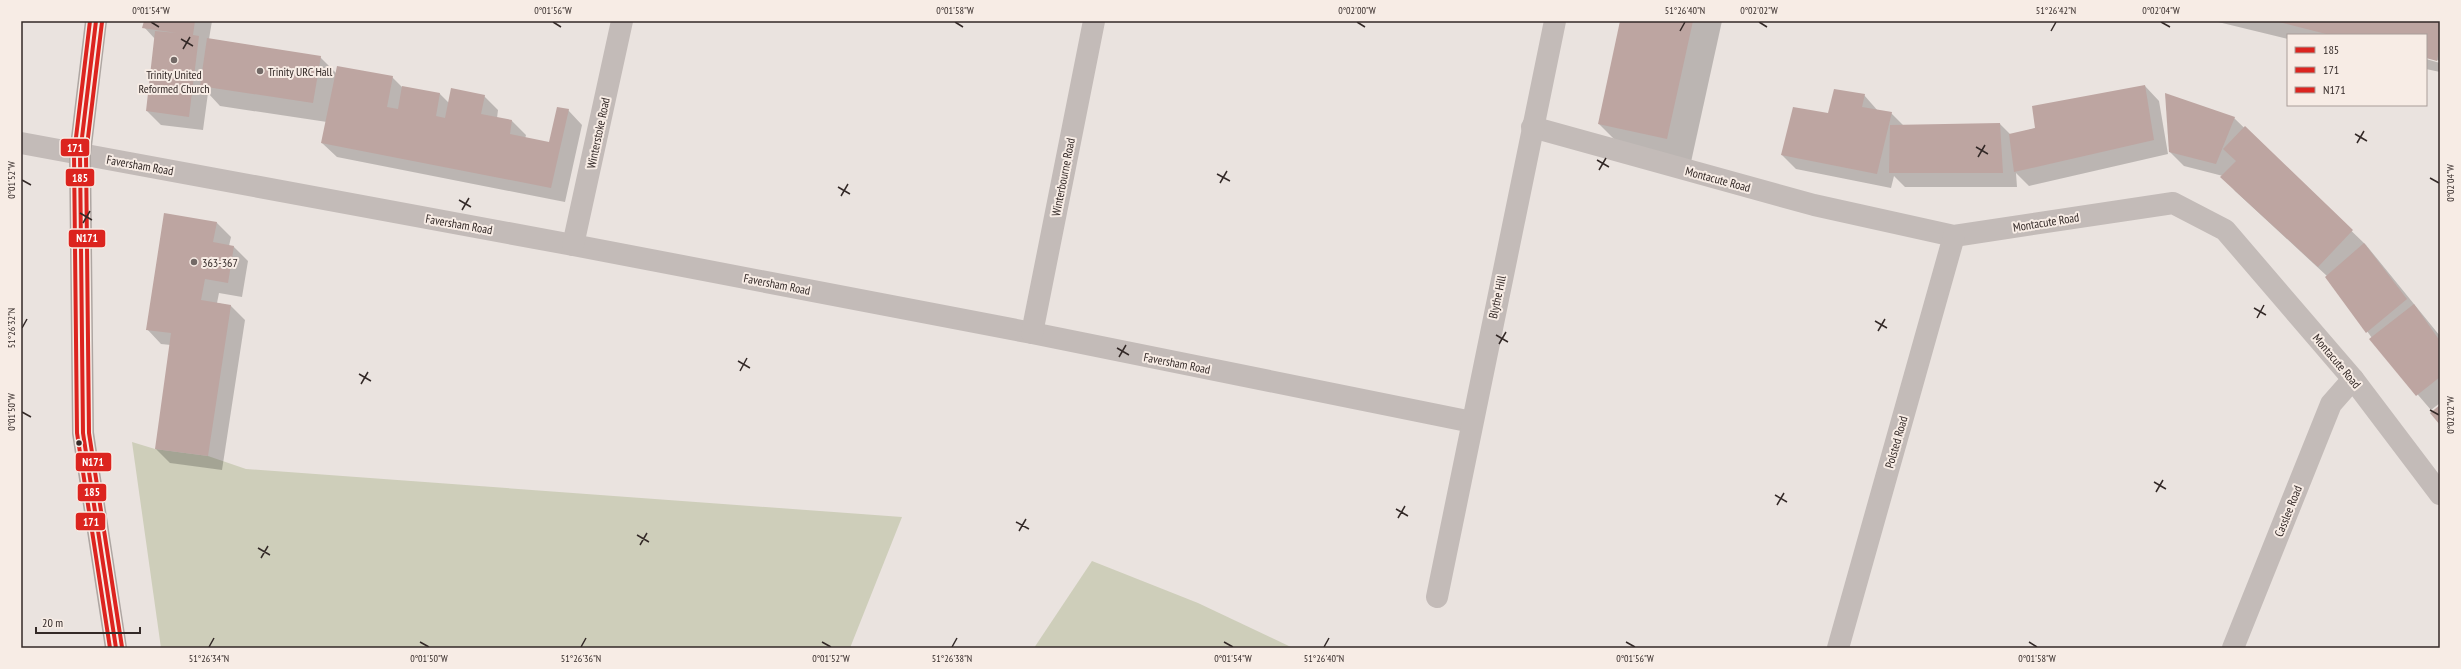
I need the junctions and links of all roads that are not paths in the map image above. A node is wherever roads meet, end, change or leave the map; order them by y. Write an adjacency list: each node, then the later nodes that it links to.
1 (96, 21): 7 (highway)
2 (622, 21): 9 (street, Winterstoke Road)
3 (1094, 21): 10 (street, Winterbourne Road)
4 (1554, 21): 5 (street, Blythe Hill)
5 (1532, 127): 8 (street, Montacute Road); 12 (street, Blythe Hill)
6 (21, 143): 7 (street, Faversham Road)
7 (80, 154): 9 (street, Faversham Road); 15 (highway)
8 (1954, 236): 11 (street, Montacute Road); 16 (street, Polsted Road)
9 (573, 245): 10 (street, Faversham Road)
10 (1032, 333): 12 (street, Faversham Road)
11 (2353, 379): 13 (street, Montacute Road); 17 (street, Casslee Road)
12 (1472, 422): 14 (street, Blythe Hill)
13 (2440, 494)
14 (1437, 597)
15 (116, 648)
16 (1838, 648)
17 (2233, 648)

